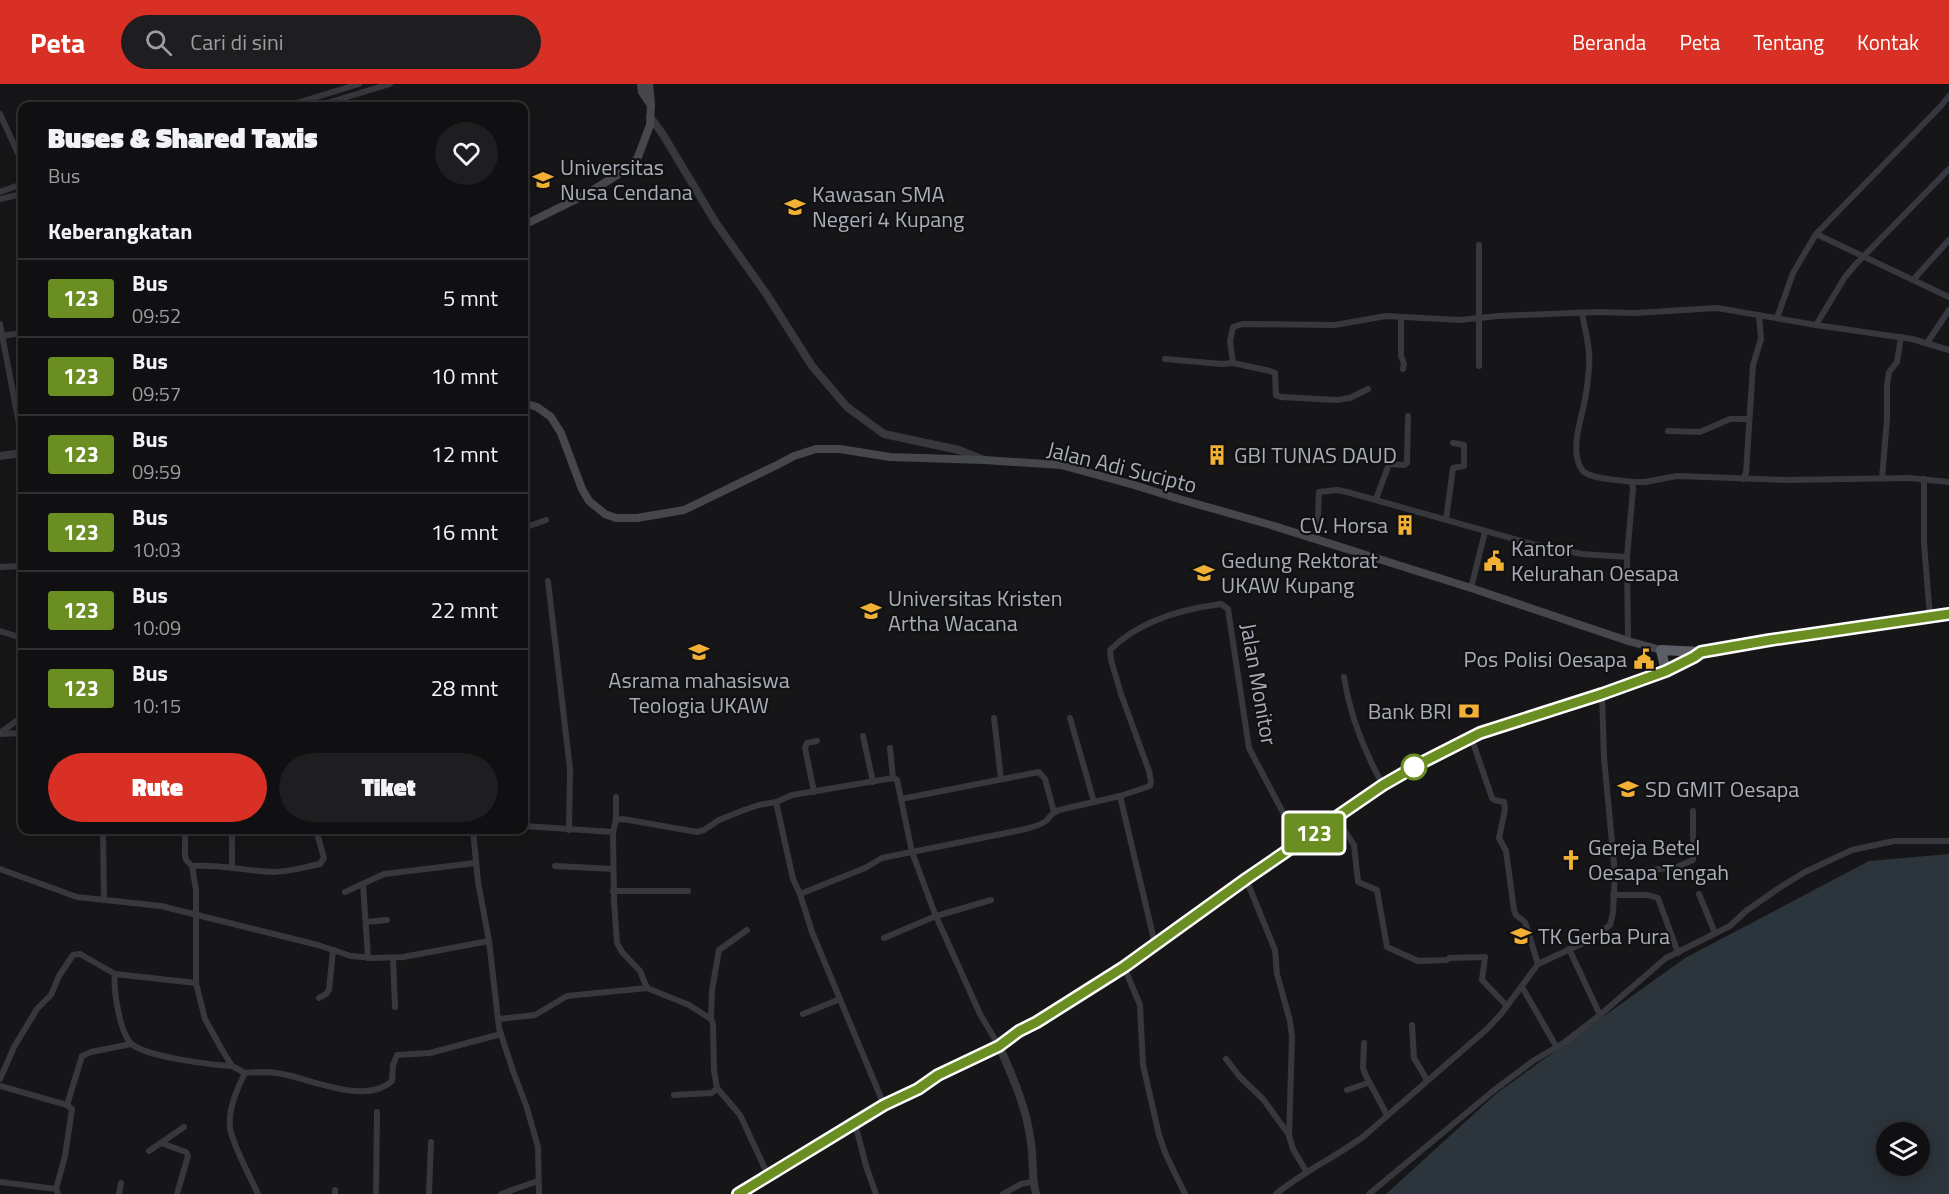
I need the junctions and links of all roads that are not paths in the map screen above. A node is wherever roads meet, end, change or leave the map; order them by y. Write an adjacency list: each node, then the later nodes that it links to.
1 (359, 84): 6 (street)
2 (390, 84): 7 (street)
3 (641, 84): 8 (main road)
4 (649, 84): 8 (main road)
5 (1949, 96): 17 (street)
6 (305, 102)
7 (330, 102)
8 (651, 104): 10 (main road)
9 (0, 114): 11 (street)
10 (650, 117): 16 (main road); 49 (street)
11 (18, 153)
12 (1949, 169): 20 (street)
13 (18, 186): 14 (street)
14 (1, 194): 15 (street)
15 (18, 194)
16 (528, 223)
17 (1816, 234): 20 (street); 28 (street)
18 (1949, 240): 21 (street)
19 (1479, 245): 27 (street)
20 (1862, 257): 21 (street); 30 (street)
21 (1913, 280): 22 (street)
22 (1949, 297)
23 (1949, 310): 34 (street)
24 (1582, 313): 25 (street); 27 (street); 53 (street)
25 (1759, 315): 28 (street); 44 (street)
26 (1401, 317): 27 (street); 37 (street); 39 (street)
27 (1479, 317): 38 (street)
28 (1777, 318): 30 (street)
29 (0, 324): 32 (street)
30 (1816, 325): 33 (street)
31 (18, 334): 32 (street)
32 (2, 336): 43 (street)
33 (1901, 337): 34 (street); 51 (street)
34 (1926, 343): 35 (street)
35 (1949, 350)
36 (1166, 359): 37 (street)
37 (1233, 363): 40 (street)
38 (1479, 366)
39 (1403, 369)
40 (1368, 389)
41 (528, 404): 49 (main road, Jalan Adi Sucipto)
42 (1408, 416): 55 (street)
43 (18, 419)
44 (1748, 419): 45 (street); 50 (street)
45 (1668, 431)
46 (1454, 443): 57 (street)
47 (18, 454): 48 (street)
48 (0, 456)
49 (984, 460): 60 (main road, Jalan Adi Sucipto)
50 (1743, 478): 51 (street); 53 (street)
51 (1882, 478): 52 (street)
52 (1924, 479): 54 (street); 67 (street)
53 (1632, 482): 61 (street)
54 (1949, 482)
55 (1376, 499): 57 (street); 60 (street)
56 (546, 520): 58 (street)
57 (1446, 520): 59 (street)
58 (528, 527)
59 (1485, 531): 61 (street); 65 (street)
60 (1317, 540): 65 (main road, Jalan Adi Sucipto)
61 (1627, 557): 70 (street)
62 (18, 566): 63 (street)
63 (0, 567)
64 (548, 581): 100 (street)
65 (1471, 588): 70 (main road, Jalan Adi Sucipto)
66 (1949, 614): 67 (highway)
67 (1930, 617): 72 (highway)
68 (0, 631): 69 (street)
69 (18, 637)
70 (1628, 641): 71 (main road, Jalan Adi Sucipto)
71 (1661, 650): 72 (highway); 73 (highway)
72 (1701, 652): 73 (highway)
73 (1666, 671): 75 (highway)
74 (1344, 677): 88 (street)
75 (1602, 694): 82 (highway); 116 (street)
76 (994, 718): 86 (street)
77 (1070, 718): 94 (street)
78 (18, 720): 80 (street)
79 (18, 733): 80 (street)
80 (0, 734)
81 (863, 736): 87 (street)
82 (1471, 737): 88 (highway); 141 (street)
83 (817, 741): 89 (street)
84 (890, 748): 85 (street)
85 (893, 778): 87 (street); 92 (street)
86 (1001, 778): 92 (street); 96 (street)
87 (873, 782): 89 (street)
88 (1383, 785): 97 (highway)
89 (814, 792): 93 (street)
90 (1120, 796): 94 (street, Jalan Monitor); 108 (street, Jalan Monitor); 135 (street)
91 (616, 797): 98 (street)
92 (901, 799): 109 (street)
93 (777, 802): 98 (street); 122 (street)
94 (1094, 802): 96 (street, Jalan Monitor)
95 (1694, 811): 116 (street)
96 (1054, 812): 109 (street, Jalan Monitor)
97 (1336, 817): 108 (highway); 149 (street)
98 (616, 820): 101 (street)
99 (528, 826): 100 (street)
100 (569, 830): 101 (street)
101 (613, 832): 115 (street)
102 (103, 834): 125 (street)
103 (185, 834): 111 (street)
104 (232, 834): 113 (street)
105 (317, 834): 113 (street)
106 (473, 834): 110 (street)
107 (1949, 841): 132 (street)
108 (1299, 843): 117 (highway)
109 (912, 852): 122 (street, Jalan Monitor); 128 (street)
110 (476, 863): 118 (street); 134 (street)
111 (192, 866): 113 (street); 127 (street)
112 (555, 866): 115 (street)
113 (232, 867)
114 (0, 869): 125 (street)
115 (613, 869): 119 (street)
116 (1615, 874): 124 (street)
117 (1246, 879): 135 (highway); 177 (street)
118 (363, 884): 121 (street); 130 (street)
119 (613, 891): 120 (street); 146 (street)
120 (688, 891)
121 (345, 892)
122 (800, 894): 148 (street)
123 (1700, 894): 132 (street)
124 (1613, 895): 136 (street); 138 (street)
125 (104, 900): 127 (street)
126 (991, 900): 128 (street)
127 (197, 916): 137 (street); 144 (street)
128 (936, 916): 133 (street); 159 (street)
129 (387, 920): 130 (street)
130 (366, 922): 139 (street)
131 (747, 930): 154 (street)
132 (1715, 933): 138 (street)
133 (884, 938)
134 (489, 941): 140 (street); 153 (street)
135 (1155, 944): 142 (highway)
136 (1569, 949): 141 (street); 152 (street)
137 (333, 950): 139 (street); 147 (street)
138 (1678, 953): 152 (street)
139 (368, 958): 140 (street)
140 (393, 958): 150 (street)
141 (1538, 964): 145 (street)
142 (1124, 967): 159 (highway); 199 (street)
143 (115, 974): 144 (street); 158 (street); 164 (street)
144 (196, 983): 162 (street)
145 (1522, 987): 149 (street); 160 (street)
146 (647, 988): 153 (street); 154 (street)
147 (319, 998)
148 (840, 999): 151 (street); 172 (street)
149 (1508, 1006): 165 (street)
150 (395, 1007)
151 (803, 1014)
152 (1600, 1016): 160 (street)
153 (499, 1019): 156 (street)
154 (711, 1019): 168 (street)
155 (1412, 1025): 165 (street)
156 (501, 1034): 163 (street); 183 (street)
157 (1364, 1043): 166 (street)
158 (131, 1044): 162 (street); 171 (street)
159 (999, 1046): 172 (highway); 185 (street)
160 (1556, 1046): 201 (street)
161 (1226, 1059): 177 (street)
162 (232, 1066): 163 (street)
163 (245, 1073): 190 (street)
164 (0, 1079)
165 (1427, 1080): 174 (street)
166 (1368, 1083): 169 (street); 174 (street)
167 (0, 1086): 171 (street)
168 (717, 1088): 170 (street); 182 (street)
169 (1347, 1090)
170 (674, 1095)
171 (67, 1105): 187 (street)
172 (884, 1105): 175 (highway)
173 (377, 1112): 191 (street)
174 (1387, 1114): 181 (street)
175 (855, 1123): 182 (highway); 196 (street)
176 (184, 1127): 179 (street)
177 (1289, 1136): 181 (street)
178 (431, 1142): 192 (street)
179 (161, 1143): 180 (street); 189 (street)
180 (148, 1151)
181 (1306, 1171): 200 (street)
182 (768, 1175): 195 (highway)
183 (538, 1181): 193 (street); 194 (street)
184 (0, 1182): 187 (street)
185 (1032, 1182): 197 (street); 198 (street)
186 (121, 1183): 188 (street)
187 (57, 1192)
188 (119, 1194)
189 (177, 1194)
190 (258, 1194)
191 (376, 1194)
192 (429, 1194)
193 (501, 1194)
194 (539, 1194)
195 (738, 1194)
196 (876, 1194)
197 (1003, 1194)
198 (1036, 1194)
199 (1185, 1194)
200 (1276, 1194)
201 (1369, 1194)

